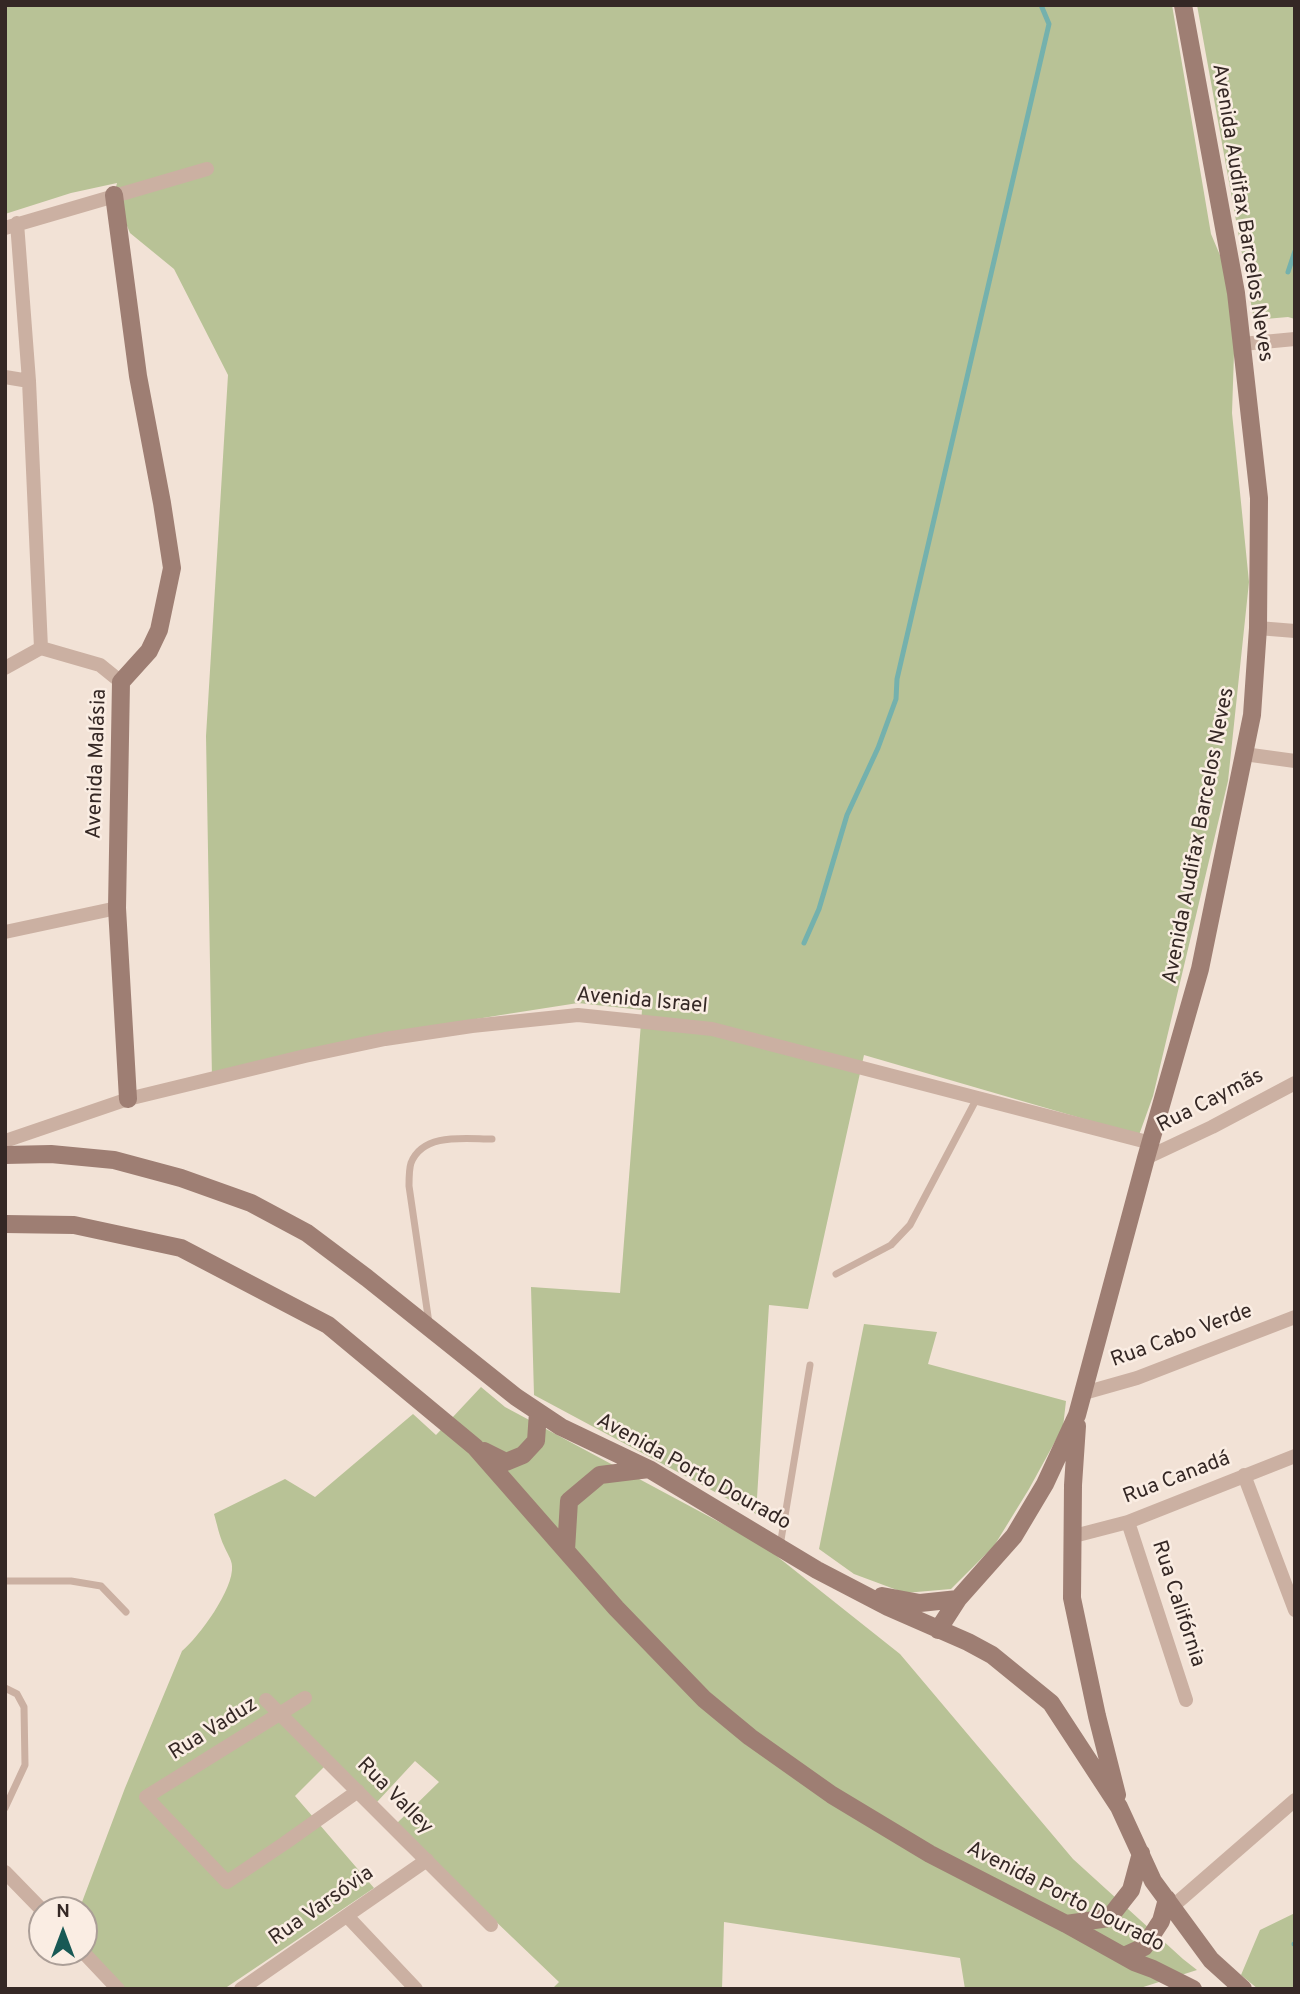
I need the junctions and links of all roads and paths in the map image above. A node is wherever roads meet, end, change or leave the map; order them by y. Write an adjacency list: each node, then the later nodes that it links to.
1 (1183, 5): 6 (main road, Avenida Audifax Barcelos Neves)
2 (207, 170): 3 (street)
3 (114, 195): 4 (street); 13 (main road, Avenida Malásia)
4 (11, 225): 8 (street)
5 (1295, 339): 6 (street)
6 (1242, 344): 9 (main road, Avenida Audifax Barcelos Neves)
7 (5, 377): 8 (street)
8 (29, 381): 11 (street)
9 (1258, 628): 10 (street); 14 (main road, Avenida Audifax Barcelos Neves)
10 (1295, 631)
11 (41, 648): 12 (street); 13 (street)
12 (5, 668)
13 (121, 682): 16 (main road, Avenida Malásia)
14 (1244, 754): 15 (street); 23 (main road, Avenida Audifax Barcelos Neves)
15 (1295, 761)
16 (117, 908): 17 (street); 20 (main road, Avenida Malásia)
17 (5, 932)
18 (1295, 1083): 23 (street, Rua Caymãs)
19 (977, 1098): 20 (street, Avenida Israel); 23 (street, Avenida Israel); 26 (lane)
20 (128, 1099): 22 (street, Avenida Israel)
21 (492, 1139): 28 (lane)
22 (5, 1141)
23 (1149, 1150): 30 (main road, Avenida Audifax Barcelos Neves)
24 (5, 1155): 28 (main road, Avenida Porto Dourado)
25 (5, 1224): 33 (main road, Avenida Porto Dourado)
26 (836, 1274)
27 (1295, 1317): 30 (street, Rua Cabo Verde)
28 (429, 1328): 31 (main road, Avenida Porto Dourado)
29 (810, 1365): 39 (lane)
30 (1084, 1393): 32 (main road, Avenida Audifax Barcelos Neves)
31 (538, 1412): 33 (main road); 35 (main road, Avenida Porto Dourado)
32 (1077, 1415): 38 (main road, Avenida Audifax Barcelos Neves); 43 (main road, Avenida Audifax Barcelos Neves)
33 (475, 1447): 40 (main road, Avenida Porto Dourado)
34 (1295, 1456): 36 (street, Rua Canadá)
35 (649, 1469): 39 (main road, Avenida Porto Dourado); 40 (main road)
36 (1244, 1475): 37 (street, Rua Canadá); 44 (street)
37 (1128, 1521): 38 (street, Rua Canadá); 50 (street, Rua Califórnia)
38 (1074, 1536): 54 (main road, Avenida Audifax Barcelos Neves)
39 (780, 1546): 41 (main road, Avenida Porto Dourado)
40 (566, 1550): 62 (main road, Avenida Porto Dourado)
41 (817, 1570): 43 (main road); 46 (main road, Avenida Porto Dourado)
42 (5, 1581): 45 (lane)
43 (958, 1599): 46 (main road, Avenida Audifax Barcelos Neves)
44 (1295, 1611)
45 (126, 1612)
46 (938, 1630): 54 (main road, Avenida Porto Dourado)
47 (5, 1688): 55 (lane)
48 (305, 1698): 51 (street, Rua Vaduz)
49 (266, 1700): 51 (street, Rua Valley)
50 (1186, 1700)
51 (279, 1714): 52 (street, Rua Valley); 52 (street, Rua Vaduz)
52 (358, 1791): 57 (street, Rua Valley)
53 (1295, 1800): 60 (street)
54 (1119, 1807): 56 (main road, Avenida Porto Dourado)
55 (5, 1808)
56 (1141, 1853): 60 (main road, Avenida Porto Dourado); 62 (main road)
57 (427, 1860): 61 (street, Rua Varsóvia); 63 (street, Rua Valley)
58 (5, 1872): 59 (street)
59 (28, 1896)
60 (1169, 1903): 64 (main road); 70 (main road, Avenida Porto Dourado)
61 (347, 1916): 67 (street, Rua Varsóvia); 68 (street)
62 (1066, 1924): 64 (main road, Avenida Porto Dourado)
63 (491, 1925)
64 (1124, 1956): 69 (main road, Avenida Porto Dourado)
65 (96, 1966): 66 (street)
66 (118, 1989)
67 (241, 1989)
68 (416, 1989)
69 (1193, 1989)
70 (1243, 1989)

